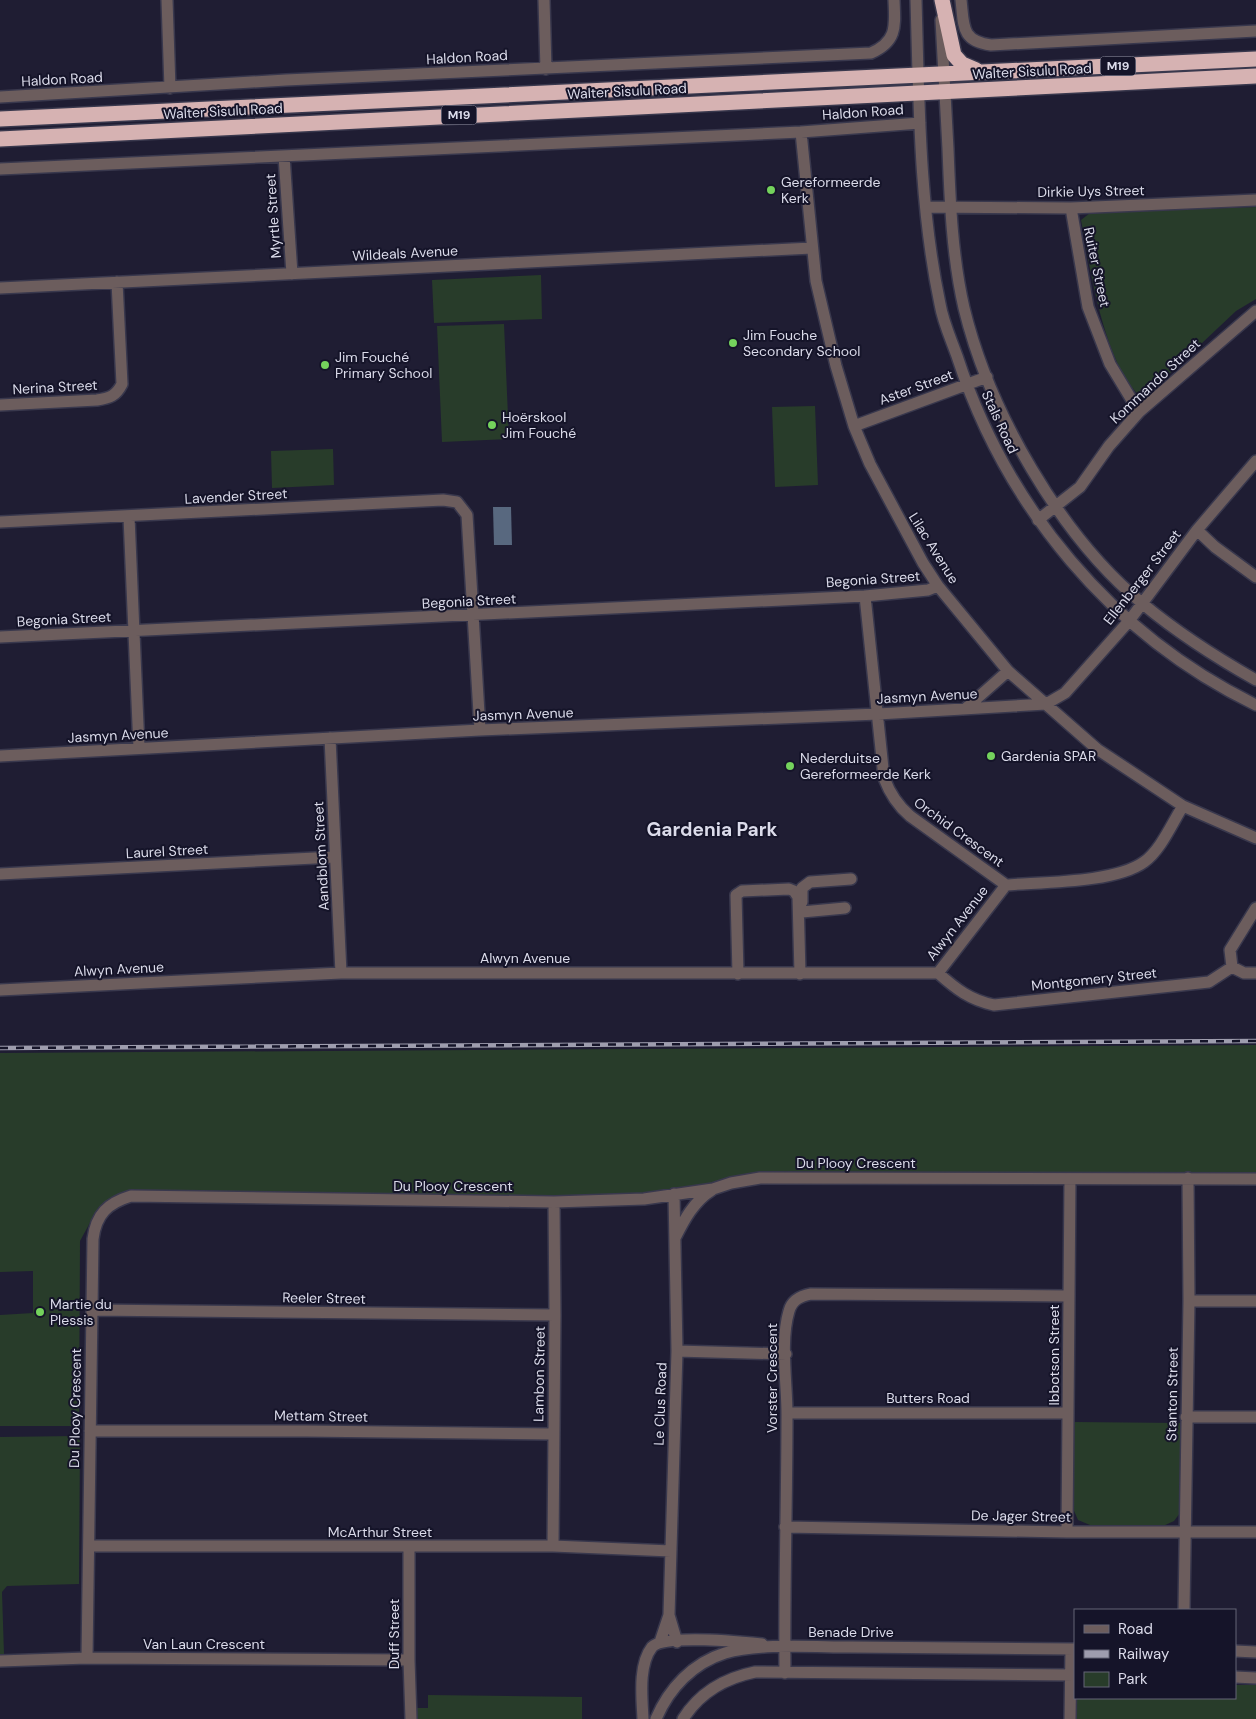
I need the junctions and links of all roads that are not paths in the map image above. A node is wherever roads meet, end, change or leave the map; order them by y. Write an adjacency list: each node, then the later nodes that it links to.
1 (167, 0): 18 (street)
2 (544, 0): 11 (street)
3 (894, 0): 11 (street, Haldon Road)
4 (916, 0): 14 (street, Stals Road)
5 (941, 0): 12 (highway); 13 (street, Stals Road)
6 (962, 0): 7 (street)
7 (1256, 31)
8 (1256, 58): 9 (highway, Walter Sisulu Road / M19)
9 (1184, 62): 10 (highway, Walter Sisulu Road / M19); 16 (highway)
10 (1093, 67): 12 (highway, Walter Sisulu Road / M19); 17 (highway)
11 (546, 69): 18 (street, Haldon Road)
12 (980, 71): 13 (highway, Walter Sisulu Road / M19)
13 (943, 73): 14 (highway, Walter Sisulu Road / M19); 19 (street, Stals Road)
14 (918, 74): 20 (street, Stals Road); 22 (highway, Walter Sisulu Road / M19)
15 (1256, 76): 16 (highway, Walter Sisulu Road / M19)
16 (1185, 79): 17 (highway, Walter Sisulu Road / M19)
17 (1094, 84): 19 (highway, Walter Sisulu Road / M19)
18 (170, 88): 21 (street, Haldon Road)
19 (944, 91): 20 (highway, Walter Sisulu Road / M19); 29 (street, Stals Road)
20 (919, 92): 23 (street, Stals Road); 25 (highway, Walter Sisulu Road / M19)
21 (0, 97)
22 (0, 119)
23 (920, 123): 24 (street, Haldon Road); 30 (street, Stals Road)
24 (801, 132): 26 (street, Haldon Road); 32 (street, Lilac Avenue)
25 (0, 139)
26 (284, 156): 27 (street, Haldon Road); 33 (street, Myrtle Street)
27 (0, 169)
28 (1256, 200): 31 (street, Dirkie Uys Street)
29 (950, 206): 30 (street, Dirkie Uys Street); 31 (street, Dirkie Uys Street); 37 (street, Stals Road)
30 (926, 207): 38 (street, Stals Road)
31 (1071, 208): 40 (street, Ruiter Street)
32 (812, 248): 33 (street, Wildeals Avenue); 41 (street, Lilac Avenue)
33 (292, 274): 34 (street, Wildeals Avenue)
34 (117, 282): 35 (street, Wildeals Avenue); 39 (street, Nerina Street)
35 (0, 288)
36 (1256, 311): 40 (street, Kommando Street)
37 (987, 377): 38 (street, Aster Street); 43 (street, Stals Road)
38 (966, 385): 41 (street, Aster Street); 45 (street, Stals Road)
39 (0, 405)
40 (1139, 412): 43 (street, Kommando Street)
41 (854, 426): 49 (street, Lilac Avenue)
42 (1254, 468): 47 (street, Ellenberger Street)
43 (1056, 505): 45 (street, Kommando Street); 51 (street, Stals Road)
44 (129, 517): 46 (street, Lavender Street); 52 (street, Lavender Street); 54 (street)
45 (1038, 520): 53 (street, Stals Road)
46 (0, 522)
47 (1197, 530): 48 (street); 51 (street, Ellenberger Street)
48 (1256, 577)
49 (938, 586): 50 (street, Begonia Street); 56 (street, Lilac Avenue)
50 (866, 596): 52 (street, Begonia Street); 61 (street, Orchid Crescent)
51 (1142, 603): 53 (street, Ellenberger Street); 57 (street, Stals Road)
52 (473, 616): 54 (street, Begonia Street); 62 (street)
53 (1129, 621): 58 (street, Ellenberger Street); 59 (street, Stals Road)
54 (134, 630): 55 (street, Begonia Street); 64 (street)
55 (0, 637)
56 (1008, 671): 58 (street, Lilac Avenue); 60 (street)
57 (1256, 680)
58 (1046, 704): 60 (street, Jasmyn Avenue); 66 (street, Lilac Avenue)
59 (1256, 705)
60 (965, 709): 61 (street, Jasmyn Avenue)
61 (878, 714): 62 (street, Jasmyn Avenue); 71 (street, Orchid Crescent)
62 (480, 730): 63 (street, Jasmyn Avenue)
63 (330, 738): 64 (street, Jasmyn Avenue); 68 (street, Aandblom Street)
64 (140, 748): 65 (street, Jasmyn Avenue)
65 (0, 756)
66 (1183, 806): 67 (street, Lilac Avenue); 71 (street, Orchid Crescent)
67 (1256, 838)
68 (335, 857): 69 (street, Laurel Street); 76 (street, Aandblom Street)
69 (0, 874)
70 (851, 879): 74 (street)
71 (1006, 885): 77 (street, Alwyn Avenue)
72 (845, 908): 74 (street)
73 (1256, 908): 75 (street)
74 (802, 912): 80 (street)
75 (1232, 966): 77 (street, Montgomery Street); 78 (street)
76 (341, 973): 79 (street, Alwyn Avenue); 81 (street, Alwyn Avenue)
77 (938, 973): 80 (street, Alwyn Avenue)
78 (1256, 973)
79 (738, 974): 80 (street, Alwyn Avenue); 80 (street)
80 (802, 974)
81 (0, 990)
82 (1188, 1178): 83 (street, Du Plooy Crescent); 84 (street, Du Plooy Crescent); 90 (street, Stanton Street)
83 (1070, 1179): 85 (street, Du Plooy Crescent); 89 (street, Ibbotson Street)
84 (1256, 1179)
85 (713, 1189): 86 (street, Du Plooy Crescent); 88 (street)
86 (674, 1194): 87 (street, Du Plooy Crescent); 88 (street, Le Clus Road)
87 (554, 1202): 92 (street, Du Plooy Crescent); 93 (street, Lambon Street)
88 (674, 1240): 94 (street, Le Clus Road)
89 (1069, 1296): 95 (street, Vorster Crescent); 97 (street, Ibbotson Street)
90 (1189, 1301): 91 (street); 98 (street, Stanton Street)
91 (1256, 1302)
92 (92, 1310): 93 (street, Reeler Street); 100 (street, Du Plooy Crescent)
93 (555, 1316): 101 (street, Lambon Street)
94 (677, 1350): 95 (street); 109 (street, Le Clus Road)
95 (786, 1354): 96 (street, Vorster Crescent)
96 (787, 1413): 97 (street, Butters Road); 102 (street, Vorster Crescent)
97 (1068, 1413): 104 (street, Ibbotson Street)
98 (1186, 1417): 99 (street); 103 (street, Stanton Street)
99 (1256, 1417)
100 (90, 1431): 101 (street, Mettam Street); 106 (street, Du Plooy Crescent)
101 (553, 1434): 107 (street, Lambon Street)
102 (785, 1528): 104 (street, De Jager Street); 114 (street, Vorster Crescent)
103 (1186, 1531): 104 (street, De Jager Street); 105 (street, De Jager Street); 110 (street, Stanton Street)
104 (1068, 1532)
105 (1256, 1532)
106 (89, 1546): 108 (street, McArthur Street); 118 (street, Du Plooy Crescent)
107 (552, 1546): 108 (street, McArthur Street); 109 (street, McArthur Street)
108 (409, 1548): 119 (street, Duff Street)
109 (671, 1551): 111 (street, Le Clus Road)
110 (1184, 1609)
111 (669, 1615): 112 (street, Le Clus Road); 113 (street, Le Clus Road)
112 (660, 1642): 113 (street); 126 (street, Le Clus Road)
113 (677, 1642): 114 (street)
114 (785, 1647): 115 (street, Benade Drive); 121 (street, Vorster Crescent); 127 (street, Benade Drive)
115 (1073, 1649): 122 (street)
116 (1236, 1652): 117 (street)
117 (1256, 1652)
118 (87, 1658): 119 (street, Van Laun Crescent); 120 (street, Van Laun Crescent)
119 (409, 1660): 125 (street, Duff Street)
120 (0, 1661)
121 (785, 1673): 122 (street); 128 (street)
122 (1073, 1675): 129 (street)
123 (1236, 1677): 124 (street)
124 (1256, 1678)
125 (411, 1719)
126 (642, 1719)
127 (656, 1719)
128 (684, 1719)
129 (1070, 1719)

